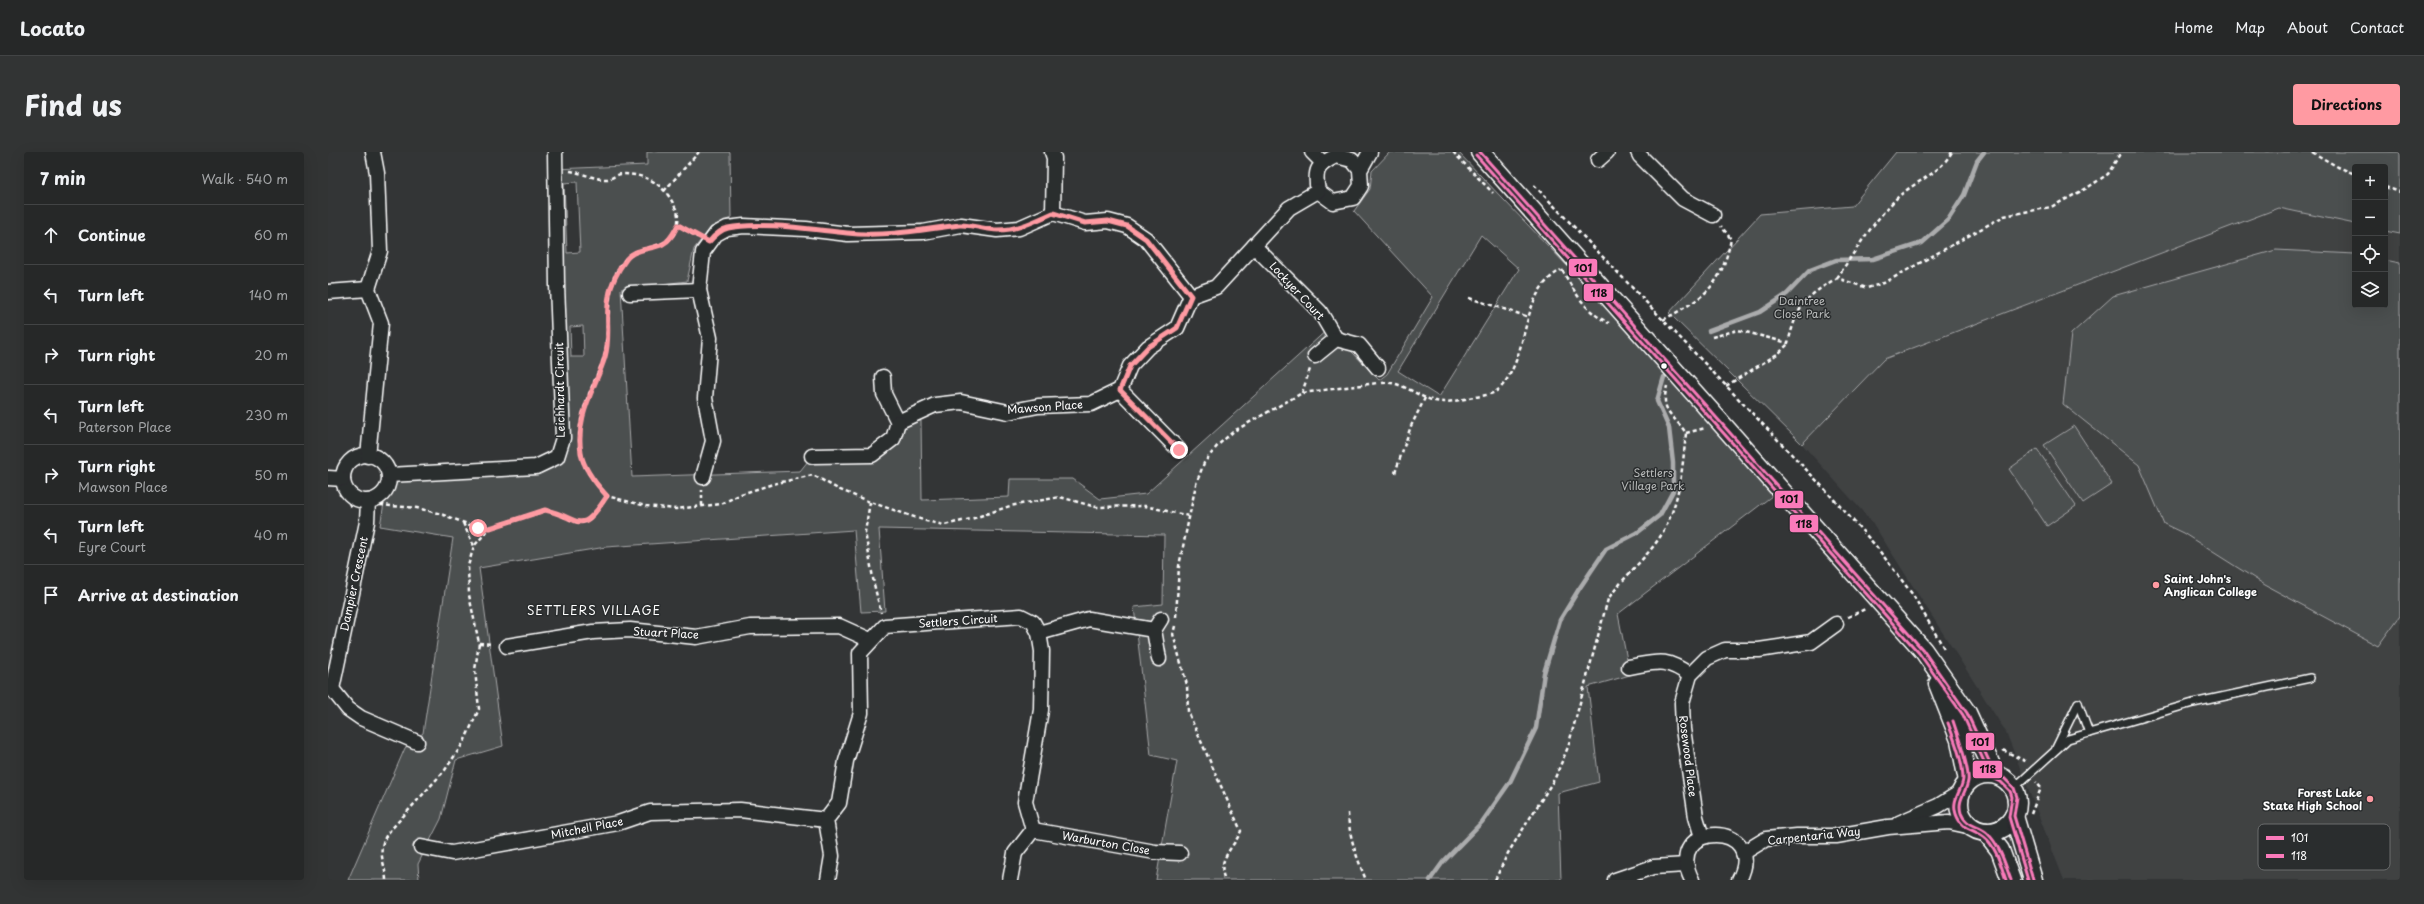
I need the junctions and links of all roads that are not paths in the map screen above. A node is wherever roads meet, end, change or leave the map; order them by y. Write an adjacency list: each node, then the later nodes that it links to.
1 (373, 152): 15 (street)
2 (555, 152): 29 (street, Leichhardt Circuit)
3 (1052, 152): 12 (street)
4 (1312, 152): 9 (street)
5 (1370, 152): 10 (street)
6 (1638, 152): 13 (street)
7 (1339, 154): 9 (street); 10 (street)
8 (1480, 154): 38 (street)
9 (1322, 162): 11 (street)
10 (1360, 170): 11 (street)
11 (1318, 191): 14 (street)
12 (1053, 213): 16 (street); 19 (street)
13 (1713, 215)
14 (1254, 246): 19 (street); 20 (street, Lockyer Court)
15 (368, 289): 17 (street); 27 (street)
16 (699, 290): 18 (street); 31 (street)
17 (328, 292)
18 (630, 293)
19 (1191, 296): 24 (street)
20 (1336, 339): 21 (street); 22 (street)
21 (1315, 356)
22 (1378, 368)
23 (883, 377): 25 (street)
24 (1120, 390): 25 (street, Mawson Place); 26 (street)
25 (898, 422): 28 (street)
26 (1179, 450)
27 (368, 456): 29 (street); 32 (street)
28 (812, 456)
29 (389, 475): 33 (street)
30 (328, 478): 32 (street)
31 (702, 478)
32 (343, 479): 33 (street)
33 (368, 504): 43 (street, Dampier Crescent)
34 (1836, 624): 41 (street, Rosewood Place)
35 (1039, 633): 36 (street, Settlers Circuit); 39 (street); 54 (street)
36 (870, 640): 37 (street, Stuart Place); 51 (street)
37 (507, 646)
38 (1923, 650): 47 (street); 48 (street)
39 (1159, 659)
40 (1629, 667): 41 (street)
41 (1690, 675): 55 (street, Rosewood Place)
42 (2310, 678): 44 (lane)
43 (330, 689): 45 (street, Dampier Crescent)
44 (2089, 733): 46 (lane); 46 (lane)
45 (417, 742)
46 (2052, 755): 49 (lane)
47 (1995, 774): 48 (street); 49 (street)
48 (1965, 787): 52 (street, Carpentaria Way); 53 (street)
49 (2014, 788): 50 (street)
50 (2014, 816): 53 (street); 66 (street)
51 (826, 820): 56 (street, Mitchell Place); 60 (street)
52 (1888, 828): 53 (street, Carpentaria Way); 58 (street, Carpentaria Way)
53 (1979, 829): 65 (street)
54 (1033, 830): 57 (street, Warburton Close); 61 (street)
55 (1702, 837): 58 (street); 59 (street)
56 (421, 847)
57 (1180, 853)
58 (1743, 853): 64 (street)
59 (1686, 865): 62 (street); 63 (street)
60 (828, 880)
61 (1010, 880)
62 (1615, 880)
63 (1692, 880)
64 (1738, 880)
65 (2011, 880)
66 (2033, 880)

